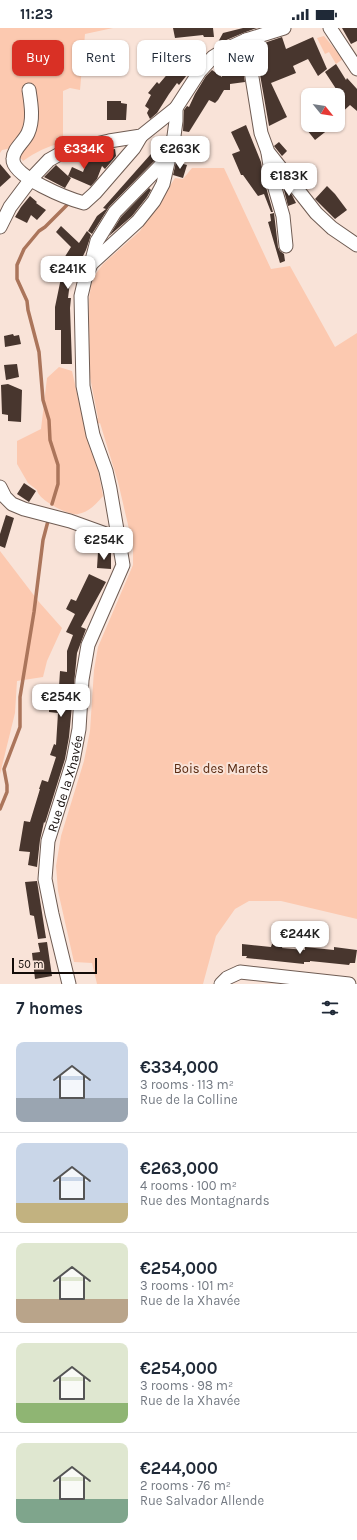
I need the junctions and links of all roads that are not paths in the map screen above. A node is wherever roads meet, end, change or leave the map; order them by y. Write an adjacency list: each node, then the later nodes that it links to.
1 (284, 28): 3 (street)
2 (330, 28): 5 (street)
3 (246, 40)
4 (214, 57): 8 (street)
5 (357, 68)
6 (252, 76): 10 (street)
7 (29, 90): 12 (street)
8 (176, 108): 9 (street); 11 (street)
9 (140, 136): 12 (street); 12 (street)
10 (268, 152): 14 (street); 15 (street)
11 (168, 158): 16 (street, Rue de la Xhavée); 16 (street)
12 (31, 179): 13 (street)
13 (0, 227)
14 (357, 245)
15 (286, 246)
16 (91, 264): 18 (street, Rue de la Xhavée)
17 (0, 487): 18 (street)
18 (120, 539): 19 (street, Rue de la Xhavée)
19 (69, 984)
20 (221, 984): 21 (street)
21 (349, 984)

